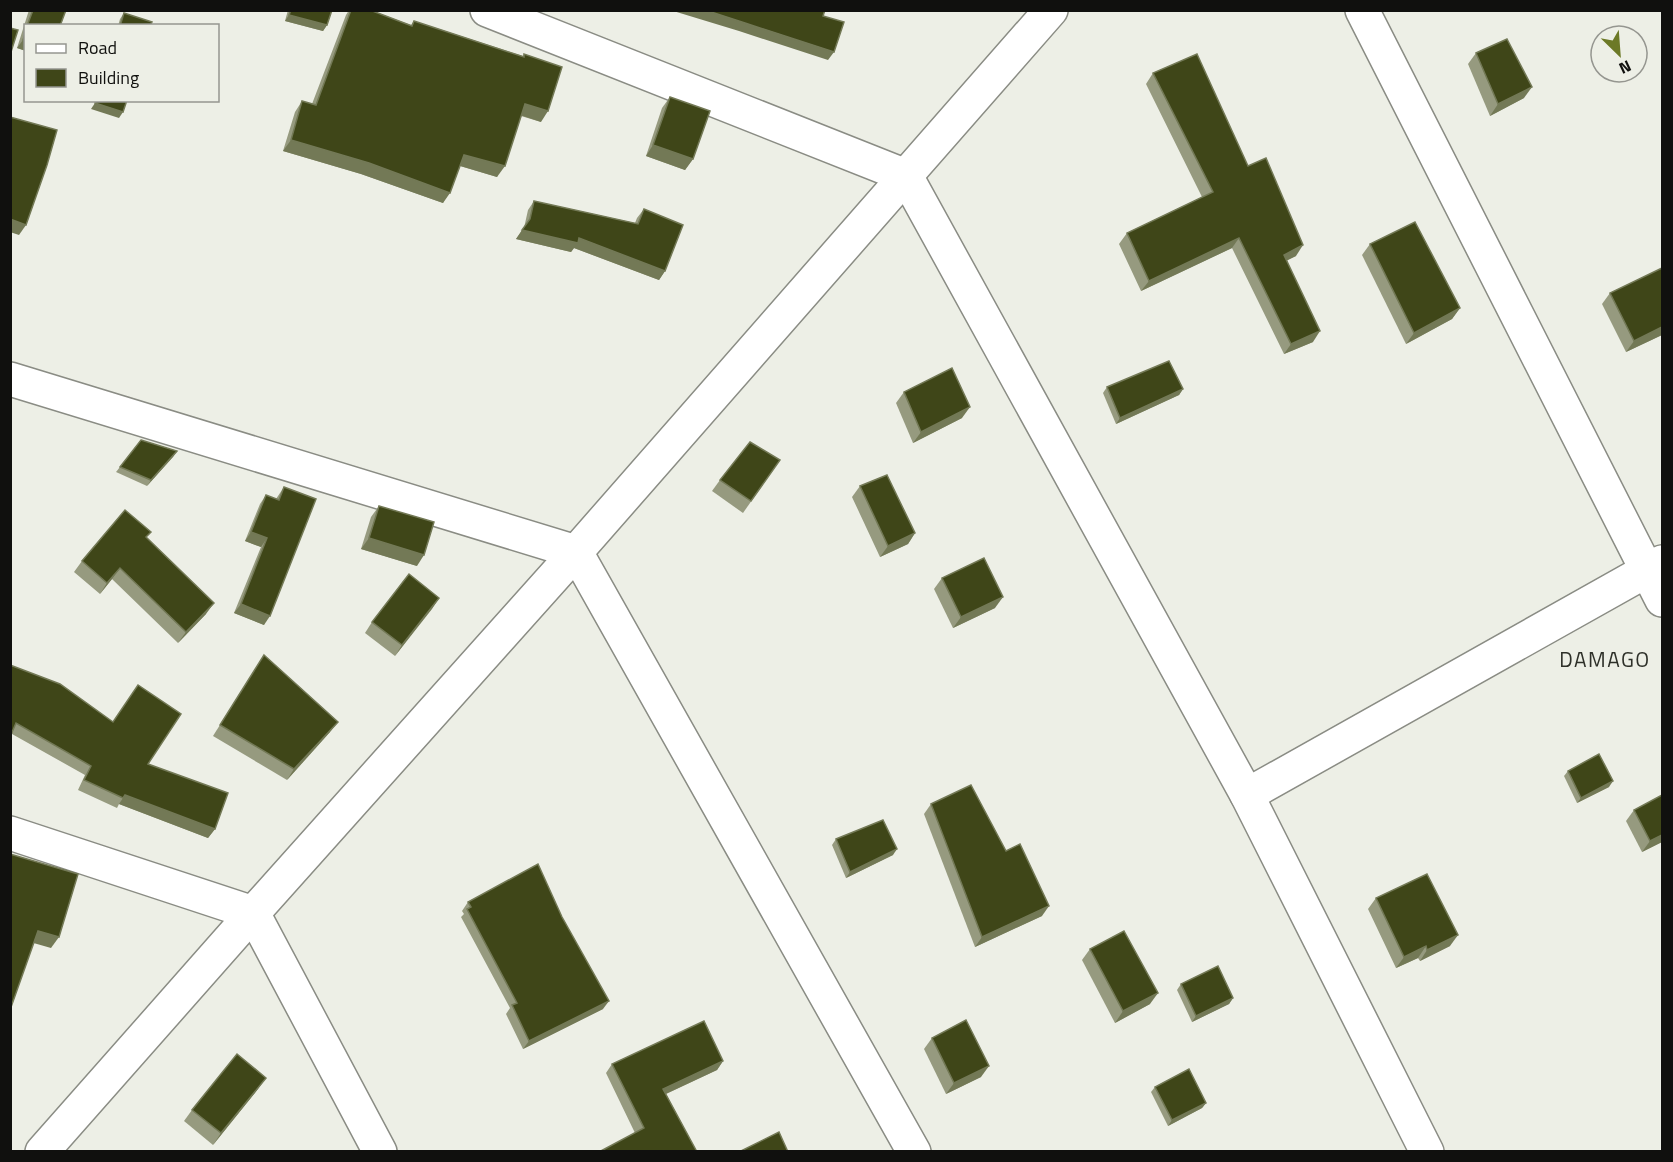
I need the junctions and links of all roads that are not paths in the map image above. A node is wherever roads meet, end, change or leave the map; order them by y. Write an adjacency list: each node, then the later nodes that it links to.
1 (487, 10): 4 (street)
2 (1051, 10): 4 (street)
3 (1362, 10): 7 (street)
4 (906, 176): 6 (street); 9 (street)
5 (10, 379): 6 (street)
6 (576, 552): 11 (street); 14 (street)
7 (1655, 566): 8 (street); 9 (street)
8 (1662, 600)
9 (1247, 795): 15 (street)
10 (10, 833): 11 (street)
11 (253, 913): 12 (street); 13 (street)
12 (42, 1152)
13 (380, 1152)
14 (914, 1152)
15 (1427, 1152)

